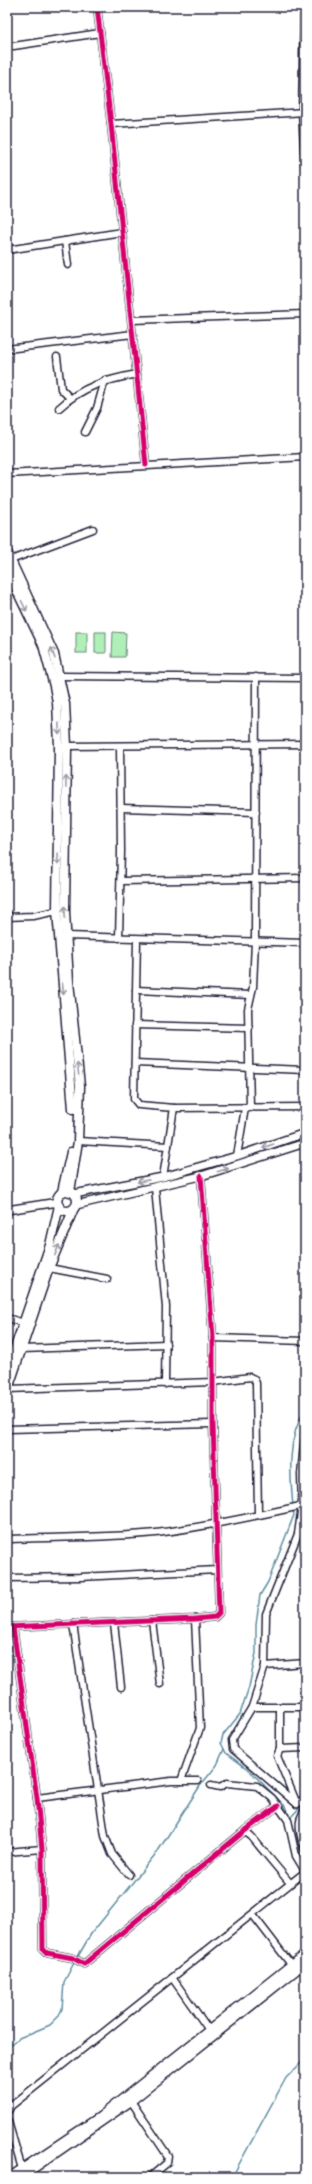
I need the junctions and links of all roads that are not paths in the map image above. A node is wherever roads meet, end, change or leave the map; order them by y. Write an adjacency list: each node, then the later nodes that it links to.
1 (96, 7): 3 (street)
2 (304, 7): 5 (street)
3 (100, 34): 4 (street); 6 (street)
4 (7, 47)
5 (303, 112): 6 (street); 7 (street)
6 (111, 124): 8 (street)
7 (305, 166)
8 (122, 232): 9 (street); 13 (street)
9 (65, 241): 10 (street); 11 (street)
10 (7, 250)
11 (68, 265)
12 (305, 314): 13 (street)
13 (132, 320): 14 (street)
14 (133, 334): 15 (street); 17 (street)
15 (7, 349)
16 (57, 357): 19 (street)
17 (137, 374): 18 (street); 23 (street)
18 (105, 380): 19 (street); 21 (street)
19 (70, 398): 20 (street)
20 (59, 408)
21 (84, 432)
22 (305, 456): 23 (street)
23 (146, 465): 24 (street)
24 (7, 474)
25 (93, 530): 27 (street)
26 (7, 552): 27 (main road)
27 (11, 560): 29 (main road, one-way to 27)
28 (7, 570): 41 (main road, one-way to 41)
29 (60, 676): 30 (street); 34 (main road)
30 (256, 678): 31 (street); 32 (street)
31 (305, 678)
32 (256, 744): 33 (street); 35 (street); 37 (street)
33 (305, 744)
34 (66, 746): 35 (street); 43 (main road, one-way to 34)
35 (120, 746): 36 (street)
36 (121, 808): 37 (street); 40 (street)
37 (256, 812): 38 (street)
38 (256, 878): 39 (street); 40 (street); 46 (street)
39 (305, 878)
40 (121, 881): 44 (street)
41 (57, 912): 42 (street); 66 (main road, one-way to 66)
42 (7, 917)
43 (66, 936): 44 (street); 59 (main road, one-way to 43)
44 (119, 938): 45 (street)
45 (137, 939): 46 (street); 48 (street)
46 (255, 941): 47 (street); 49 (street)
47 (305, 943)
48 (136, 990): 49 (street); 50 (street)
49 (250, 995): 51 (street)
50 (135, 1025): 51 (street); 52 (street)
51 (249, 1028): 53 (street)
52 (135, 1063): 53 (street); 56 (street)
53 (250, 1067): 54 (street); 57 (street)
54 (305, 1070)
55 (305, 1107): 57 (street)
56 (174, 1108): 57 (street); 61 (street)
57 (248, 1108): 62 (street)
58 (305, 1133): 62 (street, one-way to 62)
59 (78, 1141): 61 (street); 66 (main road)
60 (305, 1143): 63 (street, one-way to 60)
61 (168, 1146): 64 (street)
62 (237, 1156): 64 (street)
63 (201, 1176): 65 (street); 74 (street)
64 (163, 1177): 66 (street, one-way to 66)
65 (155, 1188): 68 (street); 76 (street)
66 (69, 1193): 67 (main road); 68 (main road)
67 (58, 1204): 68 (main road); 69 (street); 73 (main road)
68 (75, 1206): 70 (main road, one-way to 68)
69 (7, 1210)
70 (49, 1268): 71 (street); 77 (main road)
71 (107, 1279)
72 (7, 1318): 73 (street)
73 (24, 1323): 78 (main road)
74 (213, 1338): 75 (street); 79 (street)
75 (305, 1341)
76 (166, 1344): 77 (street); 80 (street)
77 (22, 1349): 81 (main road)
78 (7, 1371)
79 (213, 1382): 80 (street); 82 (street); 87 (street)
80 (165, 1384): 81 (street)
81 (8, 1391)
82 (213, 1424): 83 (street); 88 (street)
83 (7, 1429)
84 (305, 1434): 85 (street)
85 (303, 1468): 86 (street)
86 (303, 1506): 87 (street); 98 (street)
87 (258, 1514): 88 (street)
88 (216, 1524): 89 (street); 90 (street)
89 (7, 1539)
90 (218, 1570): 91 (street); 92 (street)
91 (7, 1578)
92 (195, 1619): 93 (street); 106 (street)
93 (152, 1621): 94 (street); 99 (street)
94 (114, 1623): 95 (street); 100 (street)
95 (73, 1624): 96 (street); 109 (street)
96 (10, 1627): 110 (street)
97 (305, 1663): 98 (street)
98 (265, 1666): 101 (street)
99 (160, 1684)
100 (121, 1687)
101 (252, 1707): 102 (street); 112 (street)
102 (280, 1707): 103 (street); 105 (street)
103 (305, 1707)
104 (305, 1748): 105 (street)
105 (280, 1750): 112 (street)
106 (181, 1781): 107 (street); 109 (street)
107 (198, 1781)
108 (211, 1785): 113 (street)
109 (97, 1791): 110 (street); 119 (street)
110 (37, 1798): 117 (street)
111 (305, 1798): 112 (street)
112 (297, 1804)
113 (278, 1806): 115 (street); 120 (street)
114 (305, 1810): 116 (street)
115 (244, 1831): 117 (street); 121 (street)
116 (305, 1848)
117 (42, 1849): 118 (street)
118 (7, 1852)
119 (129, 1875)
120 (304, 1875): 121 (street)
121 (290, 1883): 122 (street)
122 (253, 1915): 125 (street); 126 (street)
123 (305, 1954): 125 (main road)
124 (305, 1963): 125 (main road)
125 (293, 1968): 127 (main road); 128 (main road)
126 (173, 1979): 127 (street); 129 (street)
127 (209, 2030): 131 (main road)
128 (130, 2101): 131 (main road); 133 (street)
129 (7, 2113)
130 (7, 2118): 131 (street)
131 (24, 2174): 132 (main road)
132 (10, 2177)
133 (150, 2177)

